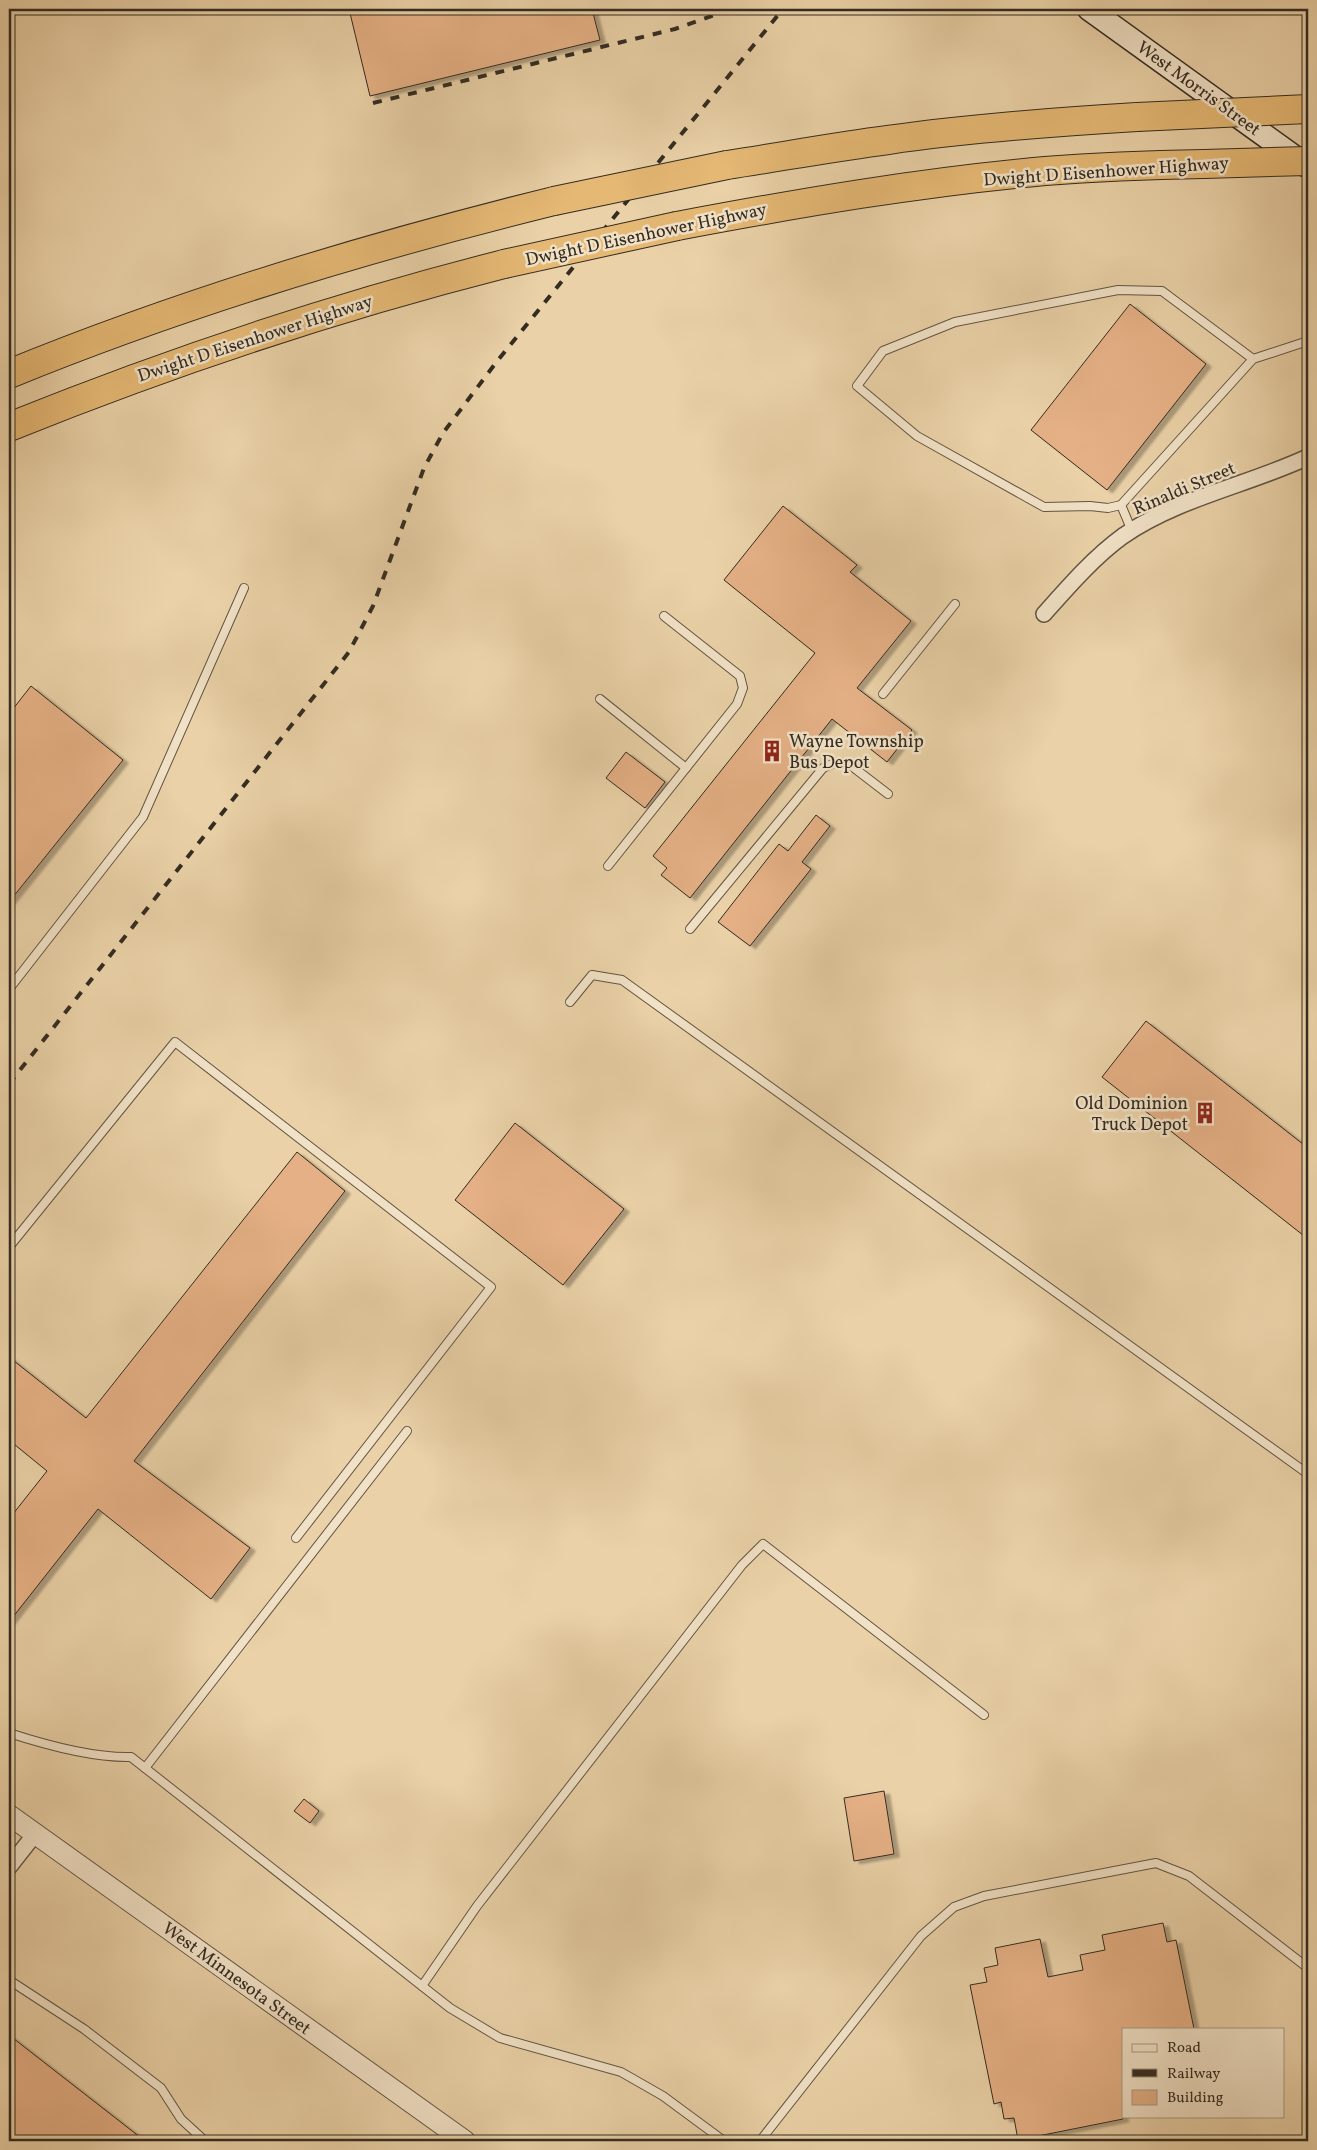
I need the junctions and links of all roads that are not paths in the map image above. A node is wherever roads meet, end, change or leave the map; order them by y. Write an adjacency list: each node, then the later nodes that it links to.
1 (1089, 9): 4 (main road, West Morris Street)
2 (1308, 110): 7 (highway, bridge)
3 (1308, 161): 8 (highway, Dwight D Eisenhower Highway, bridge)
4 (1308, 166)
5 (1308, 341): 6 (lane)
6 (1253, 358): 10 (lane); 10 (lane)
7 (9, 374)
8 (9, 427)
9 (1308, 457): 11 (street, Rinaldi Street)
10 (1121, 505): 11 (lane)
11 (1132, 532): 14 (street, Rinaldi Street)
12 (244, 588): 22 (lane)
13 (955, 604): 16 (lane)
14 (1044, 614)
15 (664, 616): 18 (lane)
16 (883, 694)
17 (600, 699): 18 (lane)
18 (686, 768): 20 (lane)
19 (888, 794): 21 (lane)
20 (608, 866)
21 (690, 929)
22 (9, 989)
23 (570, 1002): 26 (lane)
24 (9, 1247): 27 (lane)
25 (407, 1431): 30 (lane)
26 (1308, 1474)
27 (296, 1538)
28 (984, 1715): 36 (lane)
29 (9, 1733): 30 (lane)
30 (145, 1768): 36 (lane)
31 (9, 1816): 32 (street, West Minnesota Street)
32 (35, 1834): 33 (street); 38 (street, West Minnesota Street)
33 (9, 1868)
34 (1308, 1968): 40 (lane)
35 (9, 1980): 37 (lane)
36 (422, 1986): 39 (lane)
37 (205, 2141)
38 (465, 2141)
39 (724, 2141)
40 (760, 2141)

